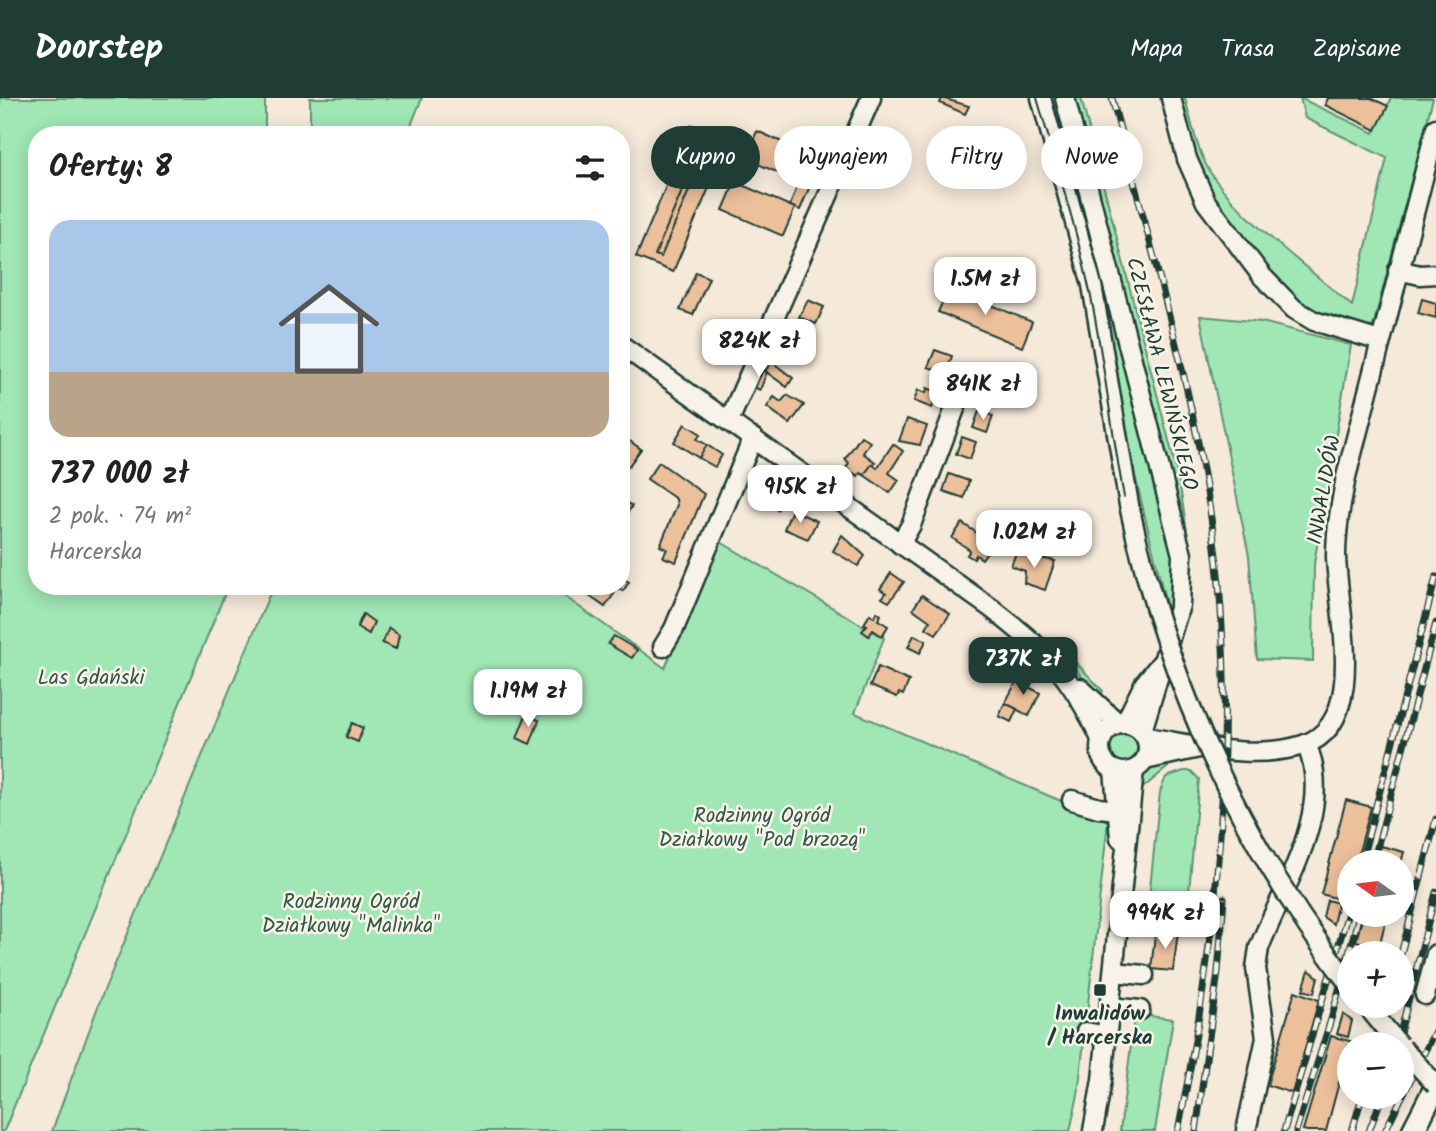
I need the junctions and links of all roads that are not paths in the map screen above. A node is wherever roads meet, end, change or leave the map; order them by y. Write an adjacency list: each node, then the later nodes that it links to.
1 (872, 98): 11 (street)
2 (1041, 98): 28 (street, bridge)
3 (1065, 98): 15 (street, CZESŁAWA LEWIŃSKIEGO)
4 (1171, 98): 8 (street)
5 (1436, 128): 6 (street, INWALIDÓW)
6 (1398, 270): 7 (street); 8 (street, INWALIDÓW)
7 (1436, 274)
8 (1380, 341): 20 (street, INWALIDÓW)
9 (630, 351): 11 (street)
10 (964, 384): 13 (street)
11 (729, 421): 12 (street)
12 (753, 438): 13 (street); 14 (street)
13 (900, 544): 16 (street)
14 (663, 647)
15 (1162, 662): 17 (street, CZESŁAWA LEWIŃSKIEGO); 18 (street, CZESŁAWA LEWIŃSKIEGO)
16 (1068, 678): 17 (street); 19 (street)
17 (1122, 723): 18 (street); 19 (street)
18 (1144, 734): 21 (street); 22 (street)
19 (1101, 739): 23 (street)
20 (1306, 744): 21 (street); 41 (street)
21 (1199, 748): 22 (street)
22 (1139, 765): 23 (street); 26 (street)
23 (1114, 770): 25 (street)
24 (1072, 800): 25 (street)
25 (1117, 810): 26 (street)
26 (1124, 880): 29 (street)
27 (1436, 954): 31 (street)
28 (1337, 967)
29 (1114, 972): 30 (street); 32 (street)
30 (1144, 975)
31 (1426, 995)
32 (1110, 1007): 33 (street); 37 (street)
33 (1140, 1010)
34 (1377, 1018): 36 (street, bridge)
35 (1086, 1032): 37 (street)
36 (1388, 1032)
37 (1107, 1036): 40 (street)
38 (1414, 1062): 39 (street, bridge)
39 (1436, 1086): 42 (main road)
40 (1093, 1131)
41 (1246, 1131)
42 (1413, 1131)

